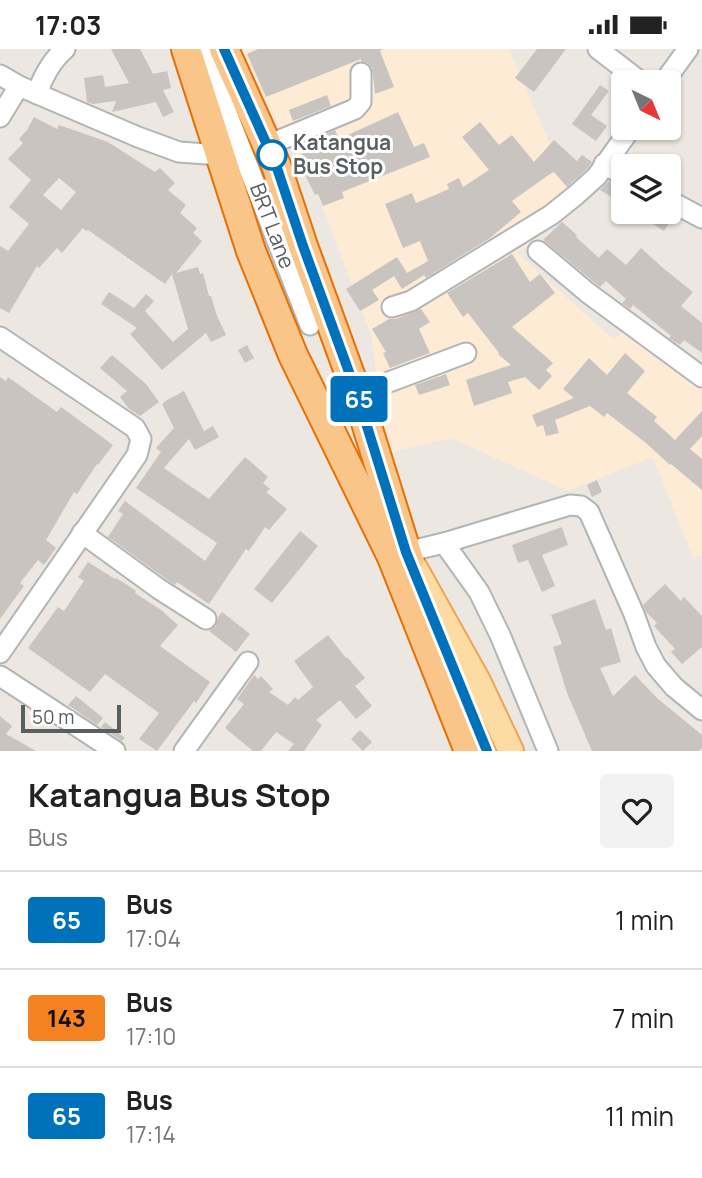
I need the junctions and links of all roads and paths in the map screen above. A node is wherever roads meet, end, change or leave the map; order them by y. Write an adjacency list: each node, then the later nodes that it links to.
1 (65, 49): 11 (street)
2 (186, 49): 15 (highway)
3 (202, 49): 22 (street, BRT Lane)
4 (224, 49): 14 (highway)
5 (598, 49): 7 (street)
6 (688, 49): 8 (street)
7 (625, 70)
8 (673, 70)
9 (361, 73): 14 (street)
10 (0, 75): 11 (street)
11 (28, 90): 12 (street); 15 (street)
12 (0, 117)
13 (622, 140): 16 (street)
14 (268, 145): 26 (highway)
15 (220, 155): 29 (highway)
16 (604, 164): 17 (street); 21 (street)
17 (611, 168)
18 (681, 207): 19 (street)
19 (702, 218)
20 (538, 251): 25 (street)
21 (392, 307)
22 (310, 325)
23 (0, 337): 27 (street)
24 (466, 353): 26 (street)
25 (702, 377)
26 (357, 394): 29 (highway)
27 (82, 533): 30 (street); 31 (street)
28 (444, 543): 29 (street); 34 (street); 41 (street)
29 (399, 554): 37 (main road); 38 (highway); 39 (highway); 40 (main road)
30 (205, 619)
31 (0, 653)
32 (248, 662): 36 (street)
33 (0, 676): 35 (street)
34 (702, 710)
35 (115, 751)
36 (184, 751)
37 (456, 751)
38 (469, 751)
39 (487, 751)
40 (511, 751)
41 (548, 751)

